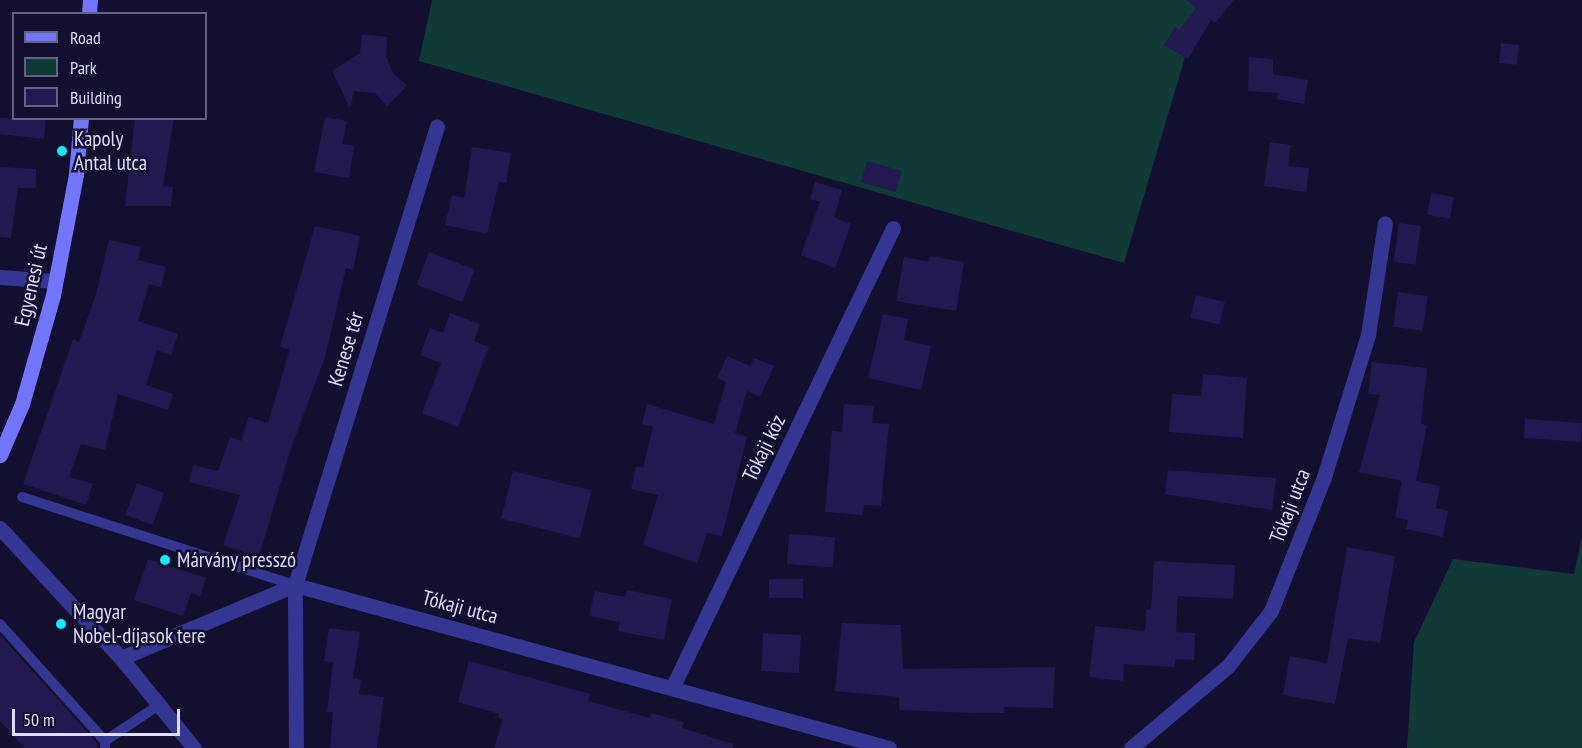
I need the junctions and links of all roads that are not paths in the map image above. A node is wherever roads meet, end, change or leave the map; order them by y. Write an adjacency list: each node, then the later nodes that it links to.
1 (81, 120): 6 (street, Egyenesi út)
2 (437, 127): 10 (street, Kenese tér)
3 (1384, 223): 19 (street, Tókaji utca)
4 (893, 228): 13 (street, Tókaji köz)
5 (0, 277): 6 (street)
6 (55, 281): 7 (street, Egyenesi út)
7 (0, 455)
8 (22, 497): 10 (lane, Tókaji utca)
9 (0, 528): 12 (street)
10 (295, 585): 12 (street); 13 (street, Tókaji utca); 17 (street, Kenese tér)
11 (0, 624): 15 (lane)
12 (121, 658): 14 (street)
13 (673, 686): 18 (street, Tókaji utca)
14 (159, 705): 15 (lane); 16 (street)
15 (105, 744)
16 (194, 748)
17 (296, 748)
18 (889, 748)
19 (1131, 748)

